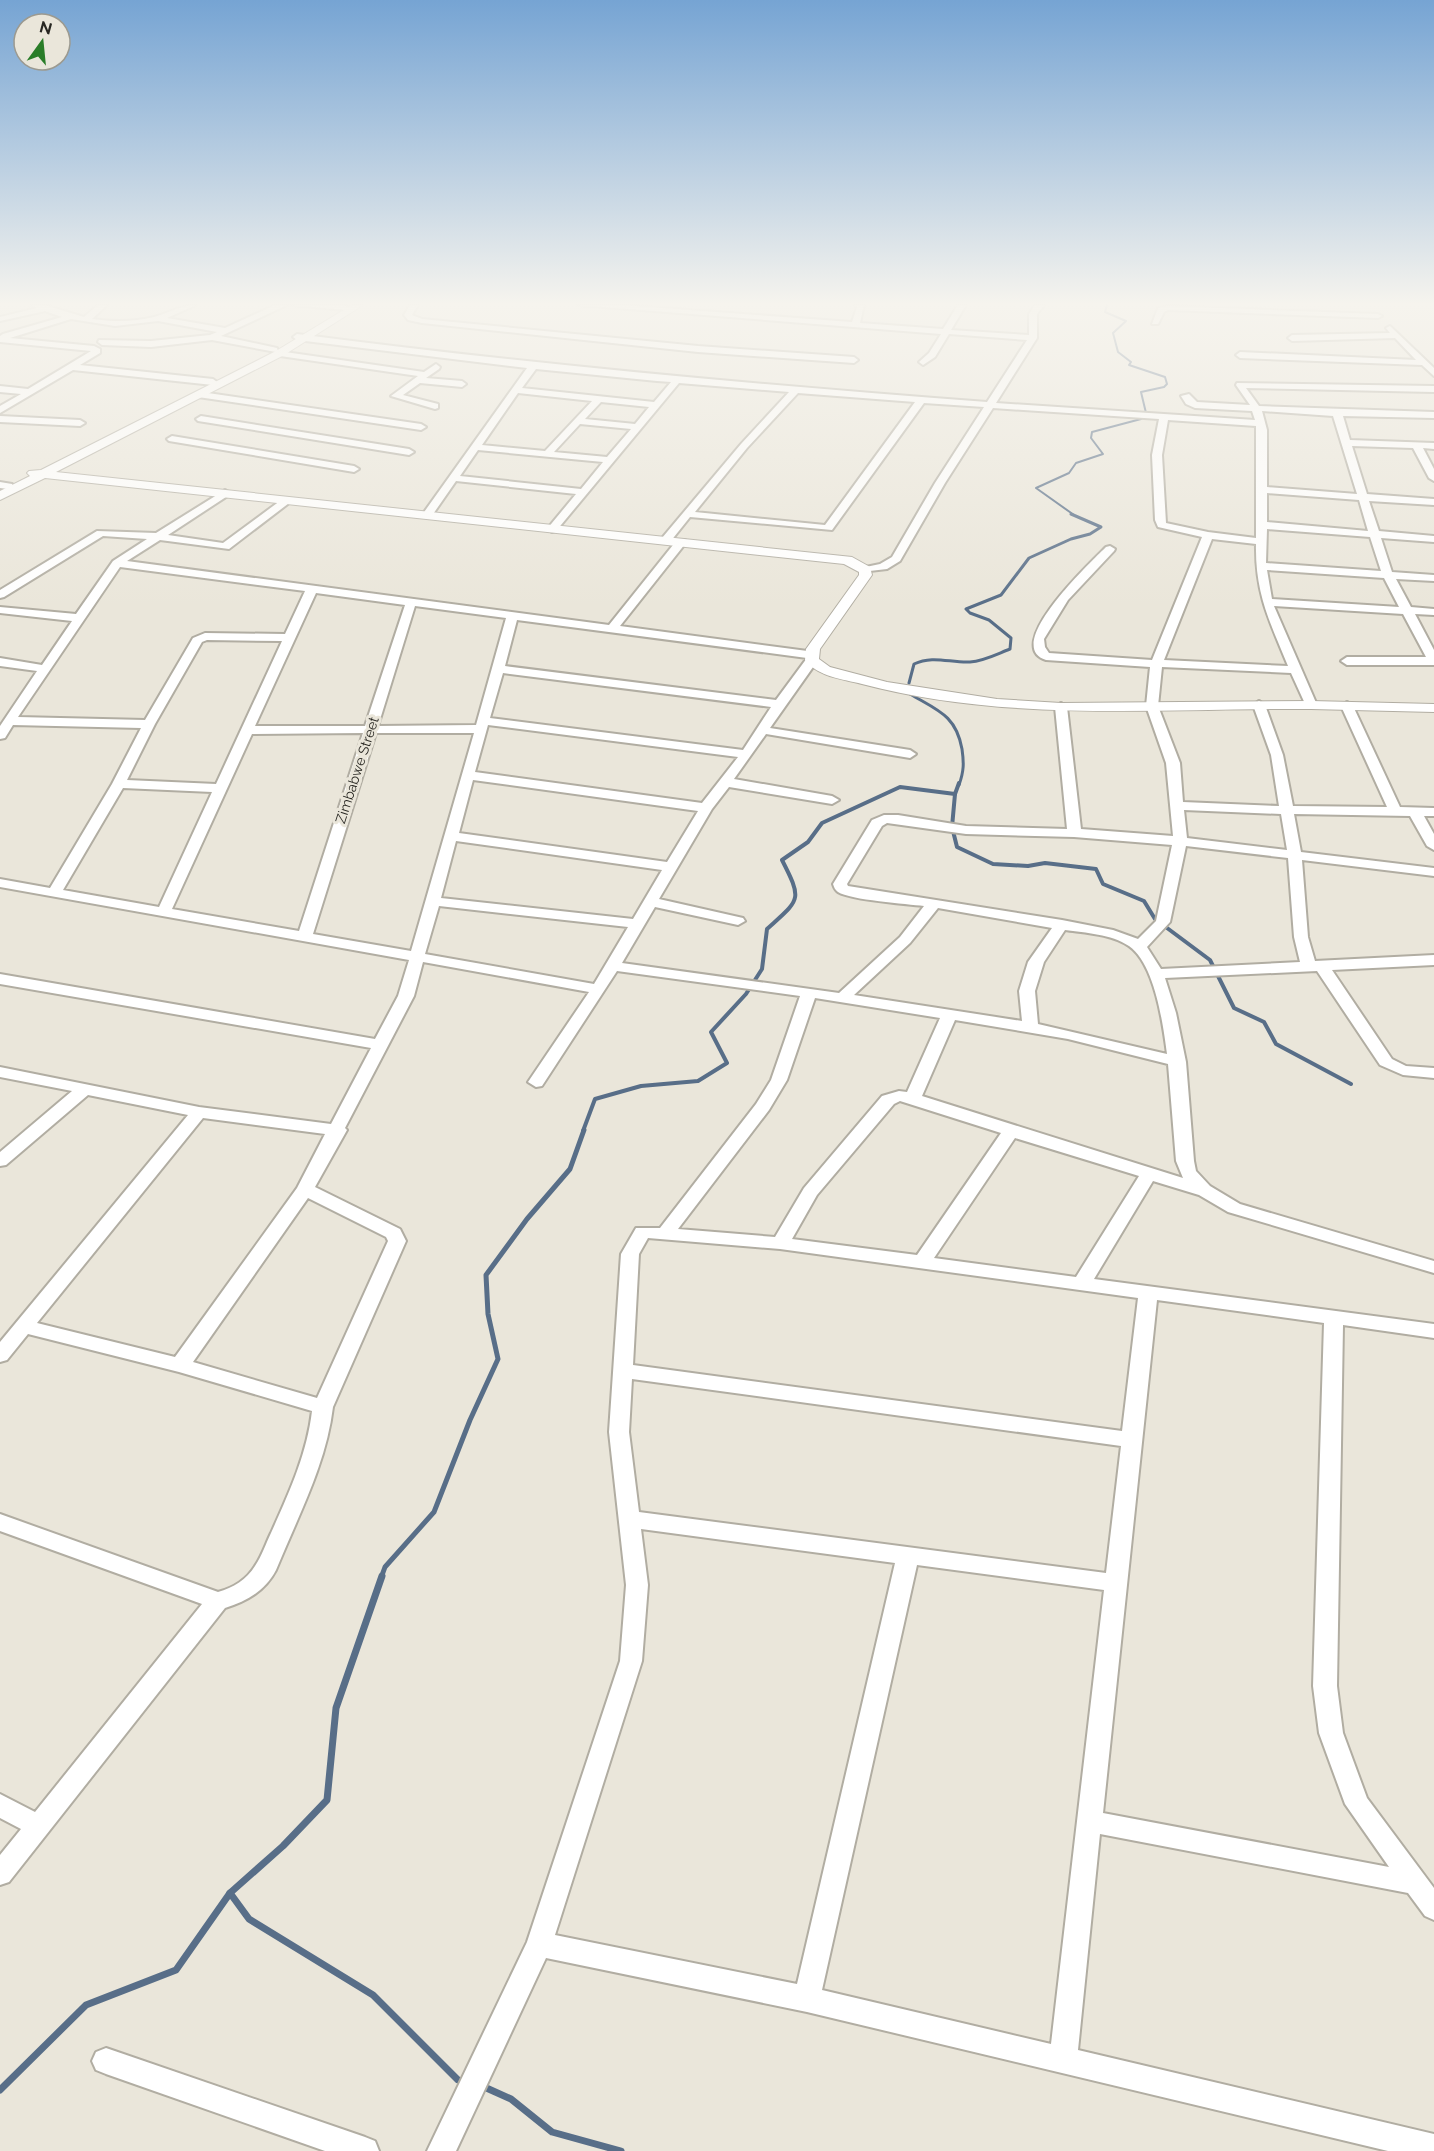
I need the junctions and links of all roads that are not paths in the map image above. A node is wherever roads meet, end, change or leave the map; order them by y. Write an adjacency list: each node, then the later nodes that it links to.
1 (169, 405): 41 (street)
2 (180, 405): 41 (street)
3 (270, 405): 16 (street)
4 (432, 405): 14 (street)
5 (504, 405): 34 (street)
6 (593, 405): 22 (street)
7 (656, 405): 26 (street)
8 (782, 405): 51 (street)
9 (918, 405): 51 (street)
10 (990, 405): 65 (street)
11 (1019, 405): 19 (street)
12 (1203, 405): 15 (street)
13 (1254, 405): 15 (street)
14 (435, 406)
15 (1256, 408): 17 (street); 25 (street)
16 (307, 411): 23 (street); 28 (street)
17 (1337, 413): 18 (street); 31 (street)
18 (1434, 415)
19 (1159, 417): 25 (street); 56 (street)
20 (0, 419): 24 (street)
21 (201, 419): 28 (street)
22 (578, 421): 26 (street); 37 (street)
23 (380, 422): 27 (street); 30 (street)
24 (80, 423)
25 (1259, 423): 45 (street)
26 (638, 427): 38 (street)
27 (421, 428)
28 (275, 430): 30 (street); 35 (street)
29 (172, 439): 35 (street)
30 (348, 441): 36 (street); 39 (street)
31 (1345, 443): 32 (street); 48 (street)
32 (1416, 445): 33 (street); 43 (street)
33 (1434, 446)
34 (476, 447): 37 (street); 42 (street)
35 (241, 450): 39 (street)
36 (410, 452)
37 (547, 454): 38 (street)
38 (609, 460): 46 (street)
39 (312, 462): 40 (street)
40 (354, 470)
41 (38, 474): 44 (street); 47 (street)
42 (454, 478): 46 (street); 52 (street)
43 (1434, 478)
44 (2, 489)
45 (1260, 490): 48 (street); 53 (street)
46 (584, 492): 54 (street)
47 (225, 494): 49 (street); 57 (street)
48 (1365, 496): 50 (street); 55 (street)
49 (288, 500): 52 (street); 57 (street)
50 (1434, 502)
51 (689, 514): 59 (street)
52 (428, 515): 54 (street)
53 (1262, 525): 55 (street); 61 (street)
54 (552, 529): 59 (street)
55 (1375, 533): 58 (street); 66 (street)
56 (1208, 535): 61 (street); 83 (street)
57 (156, 536): 63 (street); 69 (street)
58 (1434, 539)
59 (666, 540): 60 (street)
60 (681, 542): 65 (street); 77 (street)
61 (1262, 542): 64 (street)
62 (1110, 549): 83 (street)
63 (117, 563): 68 (street); 76 (street)
64 (1261, 566): 66 (street); 71 (street)
65 (865, 570): 79 (street)
66 (1387, 573): 67 (street); 73 (street)
67 (1434, 578)
68 (312, 589): 70 (street); 78 (street)
69 (0, 595)
70 (411, 602): 75 (street); 98 (street, Zimbabwe Street)
71 (1267, 602): 73 (street); 86 (street)
72 (0, 610): 76 (street)
73 (1407, 611): 74 (street); 80 (street)
74 (1434, 612)
75 (513, 615): 77 (street); 85 (street)
76 (80, 618): 84 (street)
77 (612, 628): 79 (street)
78 (288, 638): 95 (street); 97 (street)
79 (812, 657): 87 (street); 92 (street)
80 (1434, 660): 81 (street)
81 (1347, 661)
82 (0, 662): 84 (street)
83 (1157, 662): 86 (street); 90 (street)
84 (45, 669): 94 (street)
85 (497, 669): 87 (street); 96 (street)
86 (1296, 670): 89 (street)
87 (779, 704): 99 (street)
88 (1259, 705): 89 (street); 90 (street); 110 (street)
89 (1311, 705): 91 (street)
90 (1152, 706): 92 (street); 108 (street)
91 (1347, 706): 93 (street); 113 (street)
92 (1061, 707): 114 (street)
93 (1434, 708)
94 (9, 721): 95 (street); 100 (street)
95 (149, 724): 105 (street)
96 (482, 725): 98 (street); 101 (street); 103 (street)
97 (247, 730): 98 (street); 106 (street)
98 (370, 730): 130 (street, Zimbabwe Street)
99 (762, 730): 101 (street); 102 (street)
100 (0, 735)
101 (747, 754): 104 (street)
102 (910, 754)
103 (468, 775): 109 (street); 115 (street)
104 (726, 782): 107 (street); 109 (street)
105 (119, 784): 106 (street); 122 (street)
106 (219, 788): 126 (street)
107 (832, 800)
108 (1177, 806): 110 (street); 116 (street)
109 (706, 808): 119 (street)
110 (1287, 810): 113 (street); 118 (street)
111 (1415, 812): 112 (street); 113 (street); 117 (street)
112 (1434, 812)
113 (1396, 813)
114 (1074, 833): 116 (street); 125 (street)
115 (450, 836): 119 (street); 123 (street)
116 (1180, 841): 118 (street); 131 (street)
117 (1434, 846)
118 (1295, 855): 120 (street); 135 (street)
119 (672, 867): 124 (street)
120 (1434, 872)
121 (0, 883): 122 (street)
122 (54, 893): 126 (street)
123 (433, 901): 128 (street); 132 (street)
124 (652, 902): 127 (street); 128 (street)
125 (934, 903): 129 (street); 140 (street)
126 (164, 911): 130 (street)
127 (738, 921)
128 (638, 924): 134 (street)
129 (1062, 924): 131 (street); 142 (street)
130 (304, 938): 132 (street)
131 (1139, 946): 136 (street)
132 (418, 957): 138 (street); 143 (street)
133 (1434, 960): 135 (street)
134 (613, 966): 138 (street); 139 (street)
135 (1316, 967): 136 (street); 146 (street)
136 (1158, 974): 144 (street)
137 (0, 980): 143 (street)
138 (599, 989): 147 (street)
139 (809, 994): 140 (street); 158 (street)
140 (841, 999): 141 (street)
141 (949, 1015): 142 (street); 149 (street)
142 (1030, 1027): 144 (street)
143 (382, 1045): 151 (street)
144 (1178, 1062): 154 (street)
145 (0, 1072): 148 (street)
146 (1434, 1073)
147 (536, 1082)
148 (85, 1089): 150 (street); 153 (street)
149 (913, 1098): 152 (street); 159 (street)
150 (199, 1112): 151 (street); 165 (street)
151 (338, 1130): 156 (street)
152 (1011, 1131): 155 (street); 160 (street)
153 (0, 1161)
154 (1188, 1173): 155 (street); 157 (street)
155 (1157, 1174): 157 (street); 162 (street)
156 (305, 1189): 168 (street); 170 (street)
157 (1204, 1190): 161 (street)
158 (665, 1234): 159 (street); 169 (street)
159 (780, 1244): 160 (street)
160 (922, 1262): 162 (street)
161 (1434, 1267)
162 (1081, 1284): 163 (street)
163 (1148, 1292): 164 (street); 171 (street)
164 (1335, 1317): 166 (street); 181 (street)
165 (23, 1326): 167 (street); 168 (street)
166 (1434, 1331)
167 (3, 1346)
168 (180, 1365): 170 (street)
169 (623, 1371): 171 (street); 172 (street)
170 (323, 1407): 176 (street)
171 (1132, 1440): 175 (street)
172 (628, 1519): 174 (street); 183 (street)
173 (0, 1522): 176 (street)
174 (908, 1555): 175 (street); 184 (street)
175 (1116, 1583): 178 (street)
176 (218, 1601): 179 (street)
177 (0, 1805): 179 (street)
178 (1090, 1821): 181 (street); 185 (street)
179 (39, 1827): 180 (street)
180 (0, 1874)
181 (1415, 1883): 182 (street)
182 (1434, 1908)
183 (539, 1944): 184 (street); 189 (street)
184 (807, 1999): 185 (street)
185 (1063, 2060): 187 (street)
186 (106, 2061): 188 (street)
187 (1434, 2148)
188 (365, 2151)
189 (441, 2151)

